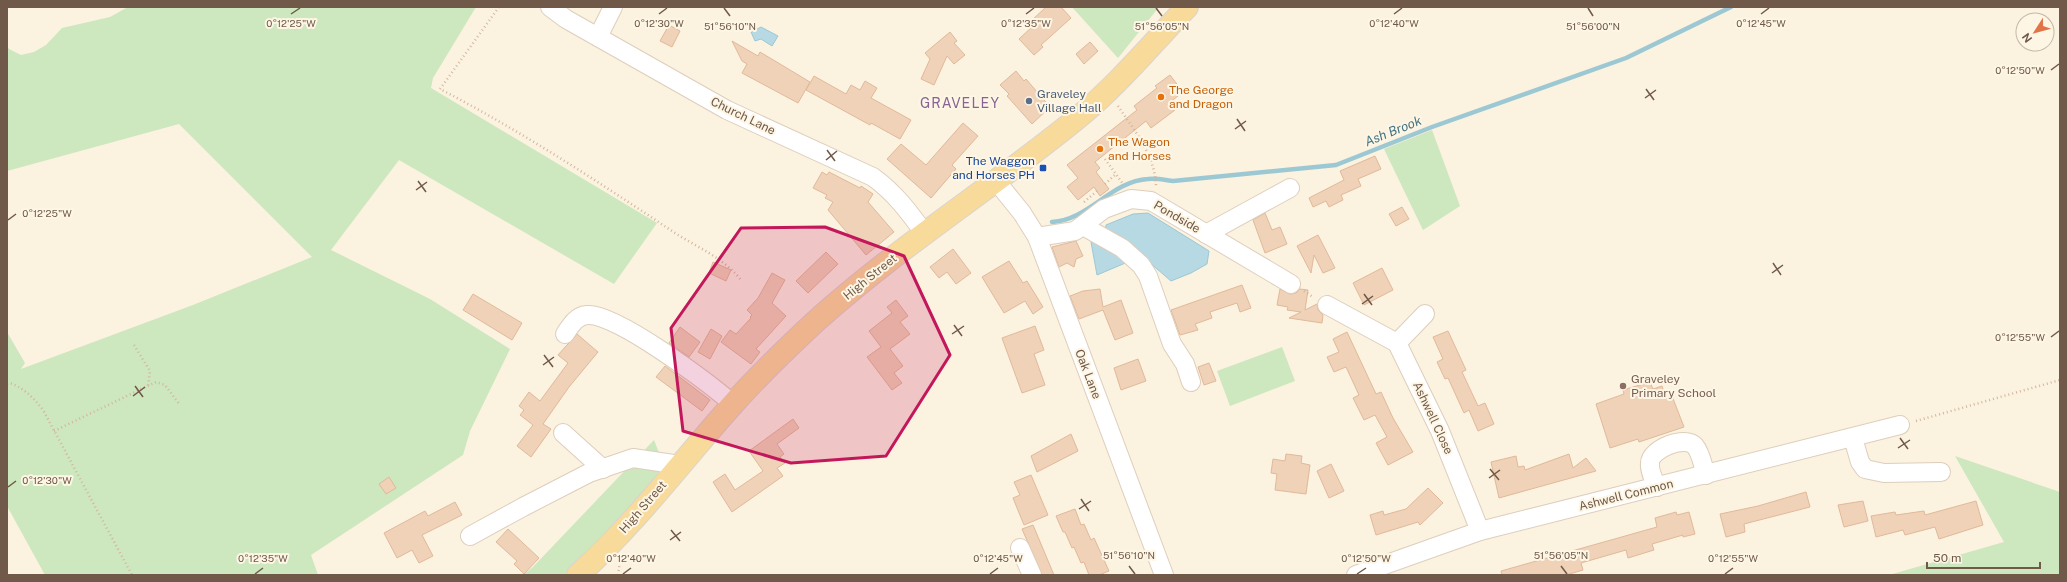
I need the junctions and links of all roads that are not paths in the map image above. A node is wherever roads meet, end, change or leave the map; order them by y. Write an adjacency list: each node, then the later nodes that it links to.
1 (550, 7): 4 (street, Church Lane)
2 (613, 7): 4 (street)
3 (1187, 7): 5 (main road, High Street)
4 (598, 37): 8 (street, Church Lane)
5 (997, 182): 8 (main road, High Street); 10 (street, Oak Lane)
6 (1290, 188): 9 (street)
7 (1083, 226): 9 (street, Pondside); 10 (street, Pondside); 16 (street)
8 (925, 234): 17 (main road, High Street)
9 (1206, 234): 11 (street, Pondside)
10 (1037, 237): 31 (street, Oak Lane)
11 (1291, 284)
12 (1327, 305): 15 (street)
13 (1425, 314): 15 (street)
14 (565, 334): 17 (street)
15 (1397, 343): 26 (street, Ashwell Close)
16 (1191, 382)
17 (732, 404): 21 (main road, High Street)
18 (1900, 425): 20 (street, Ashwell Common)
19 (563, 433): 22 (street)
20 (1853, 438): 23 (street); 24 (street, Ashwell Common)
21 (680, 465): 22 (street); 29 (main road, High Street)
22 (603, 469): 27 (street)
23 (1941, 472)
24 (1706, 475): 25 (street, Ashwell Common); 25 (street)
25 (1656, 487): 26 (street, Ashwell Common)
26 (1480, 531): 32 (street, Ashwell Common)
27 (470, 536)
28 (1020, 548): 30 (street)
29 (578, 575)
30 (1032, 575)
31 (1164, 575)
32 (1356, 575)

